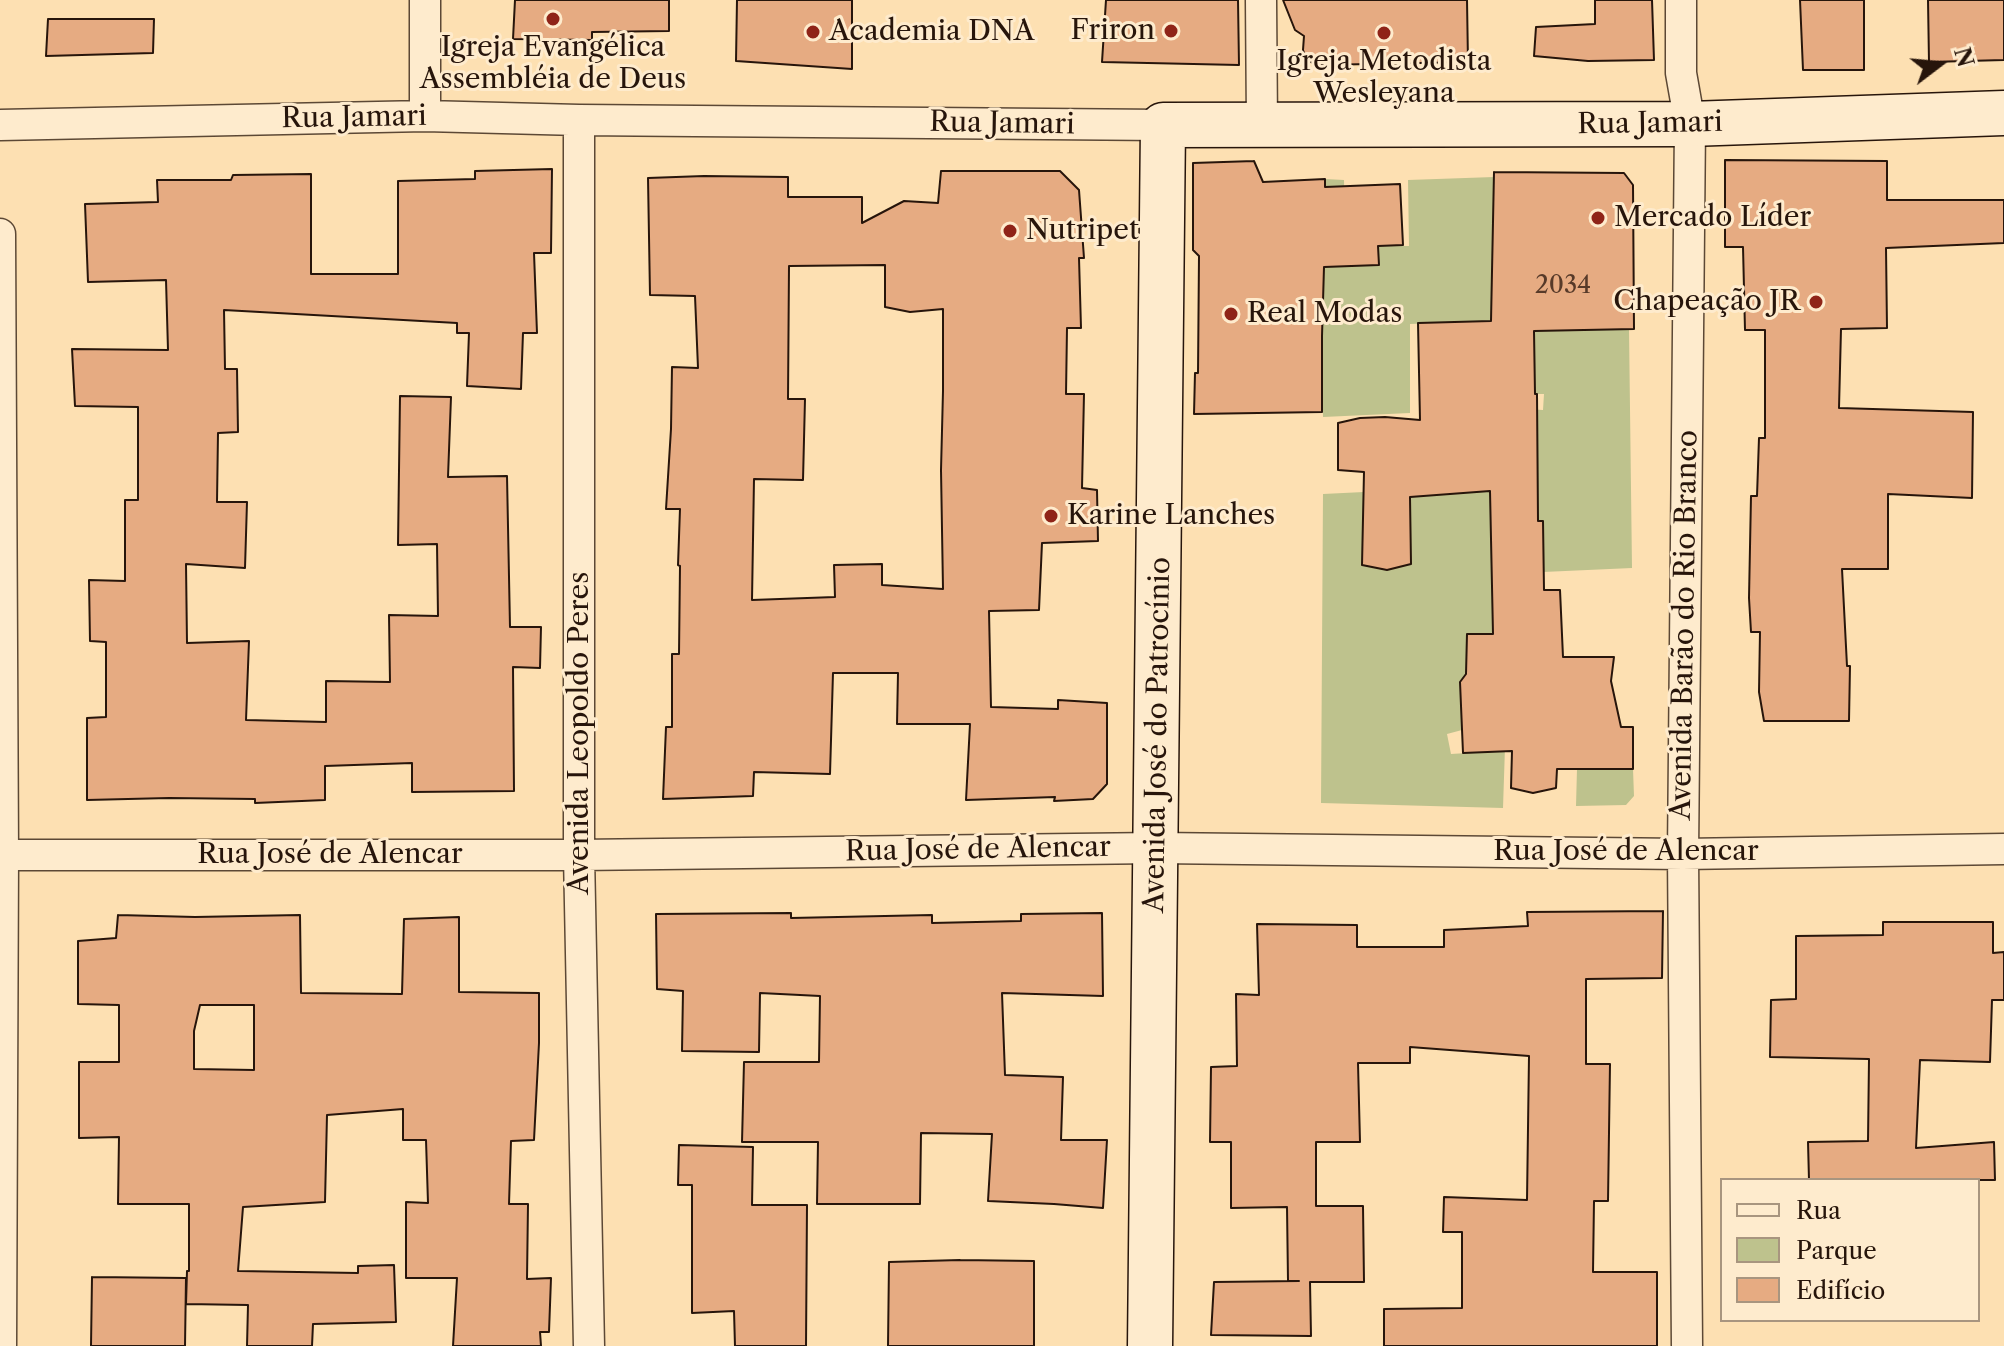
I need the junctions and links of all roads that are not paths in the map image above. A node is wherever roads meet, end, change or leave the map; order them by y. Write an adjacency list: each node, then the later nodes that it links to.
1 (425, 0): 5 (street)
2 (1261, 0): 10 (street)
3 (1681, 0): 7 (street, Avenida Barão do Rio Branco)
4 (2004, 113): 7 (street, Rua Jamari)
5 (425, 116): 6 (street, Rua Jamari); 8 (street, Rua Jamari)
6 (579, 120): 9 (street, Rua Jamari); 16 (street, Avenida Leopoldo Peres)
7 (1690, 124): 10 (street, Rua Jamari); 14 (street, Avenida Barão do Rio Branco)
8 (0, 125)
9 (1163, 125): 10 (street, Rua Jamari); 12 (street, Avenida José do Patrocínio)
10 (1262, 125)
11 (0, 234): 15 (street)
12 (1157, 848): 14 (street, Rua José de Alencar); 16 (street, Rua José de Alencar); 19 (street, Avenida José do Patrocínio)
13 (2004, 849): 14 (street, Rua José de Alencar)
14 (1683, 854): 20 (street, Avenida Barão do Rio Branco)
15 (2, 855): 16 (street, Rua José de Alencar); 17 (street)
16 (579, 855): 18 (street, Avenida Leopoldo Peres)
17 (1, 1346)
18 (589, 1346)
19 (1150, 1346)
20 (1687, 1346)

